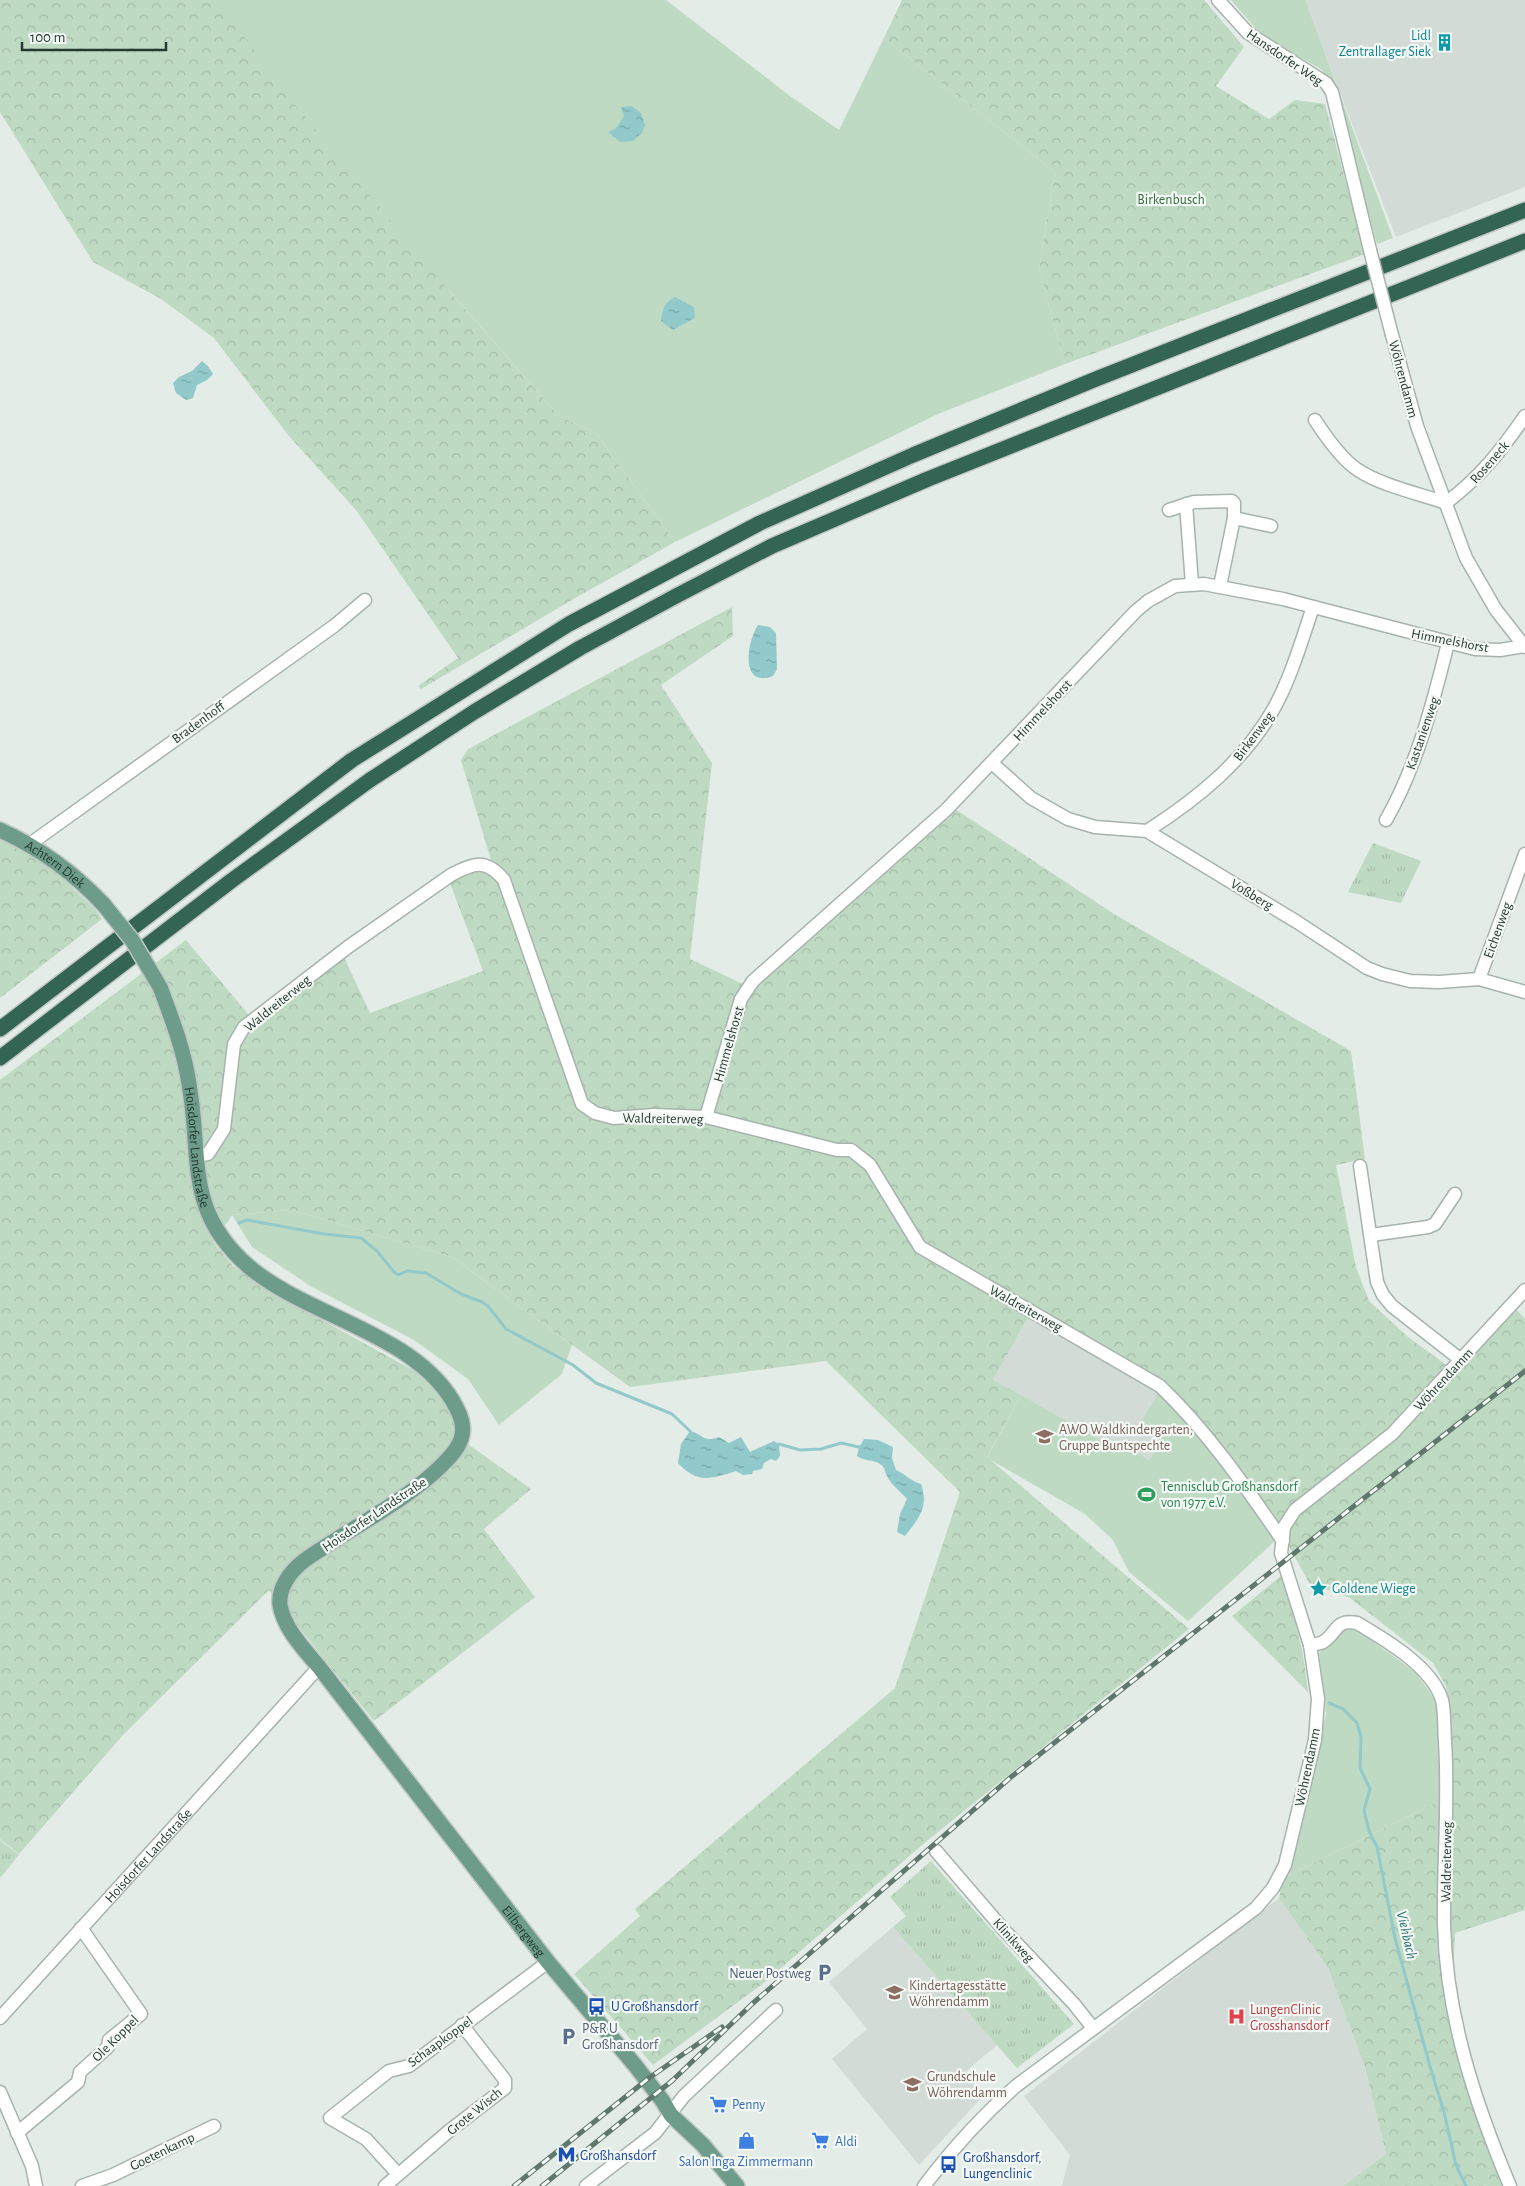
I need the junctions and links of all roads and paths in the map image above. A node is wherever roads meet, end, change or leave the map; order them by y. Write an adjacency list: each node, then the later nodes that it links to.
1 (1218, 0): 2 (street, Hansdorfer Weg)
2 (1332, 92): 7 (street, Wöhrendamm, bridge)
3 (1525, 210): 27 (highway)
4 (1525, 241): 28 (highway)
5 (1525, 416): 7 (street, Roseneck)
6 (1315, 420): 7 (street)
7 (1446, 503): 17 (street, Wöhrendamm)
8 (1186, 504): 9 (street); 10 (street); 12 (street)
9 (1168, 510)
10 (1234, 518): 11 (street); 13 (street)
11 (1271, 526)
12 (1192, 584): 13 (street, Himmelshorst); 18 (street, Himmelshorst)
13 (1220, 586): 15 (street, Himmelshorst)
14 (365, 600): 22 (street, Bradenhoff)
15 (1313, 607): 16 (street, Himmelshorst); 21 (street, Birkenweg)
16 (1448, 643): 17 (street, Himmelshorst); 19 (street, Kastanienweg)
17 (1525, 646)
18 (992, 763): 21 (street, Voßberg); 29 (street, Himmelshorst)
19 (1386, 820)
20 (0, 830): 22 (main road, Achtern Diek)
21 (1147, 831): 25 (street, Voßberg)
22 (30, 844): 24 (main road, Achtern Diek)
23 (1525, 854): 25 (street, Eichenweg)
24 (104, 905): 30 (main road, Hoisdorfer Landstraße, bridge)
25 (1479, 979): 26 (street, Voßberg)
26 (1525, 992)
27 (0, 1028)
28 (0, 1058)
29 (706, 1117): 30 (street, Waldreiterweg); 36 (street, Waldreiterweg)
30 (195, 1156): 38 (main road, Hoisdorfer Landstraße)
31 (1360, 1166): 33 (street)
32 (1455, 1194): 33 (street)
33 (1371, 1235): 35 (street)
34 (1525, 1290): 35 (street, Wöhrendamm)
35 (1461, 1360): 36 (street, Wöhrendamm)
36 (1283, 1541): 37 (street, Wöhrendamm)
37 (1310, 1645): 45 (street, Wöhrendamm); 57 (street, Waldreiterweg)
38 (319, 1668): 40 (street, Hoisdorfer Landstraße); 41 (main road, Eilbergweg)
39 (936, 1850): 45 (street, Klinikweg)
40 (82, 1928): 43 (street, Hoisdorfer Landstraße); 49 (street, Ole Koppel)
41 (548, 1962): 44 (street, Schaapkoppel); 47 (main road, Eilbergweg)
42 (776, 2010): 47 (street)
43 (0, 2018)
44 (462, 2025): 50 (street, Grote Wisch); 50 (street, Schaapkoppel)
45 (1093, 2028): 56 (street, Wöhrendamm)
46 (0, 2092): 49 (street)
47 (671, 2115): 54 (street); 55 (main road, Eilbergweg)
48 (214, 2126): 52 (street, Goetenkamp)
49 (17, 2133): 51 (street)
50 (398, 2174): 53 (street, Grote Wisch)
51 (36, 2186)
52 (82, 2186)
53 (385, 2186)
54 (586, 2186)
55 (737, 2186)
56 (924, 2186)
57 (1510, 2186)

